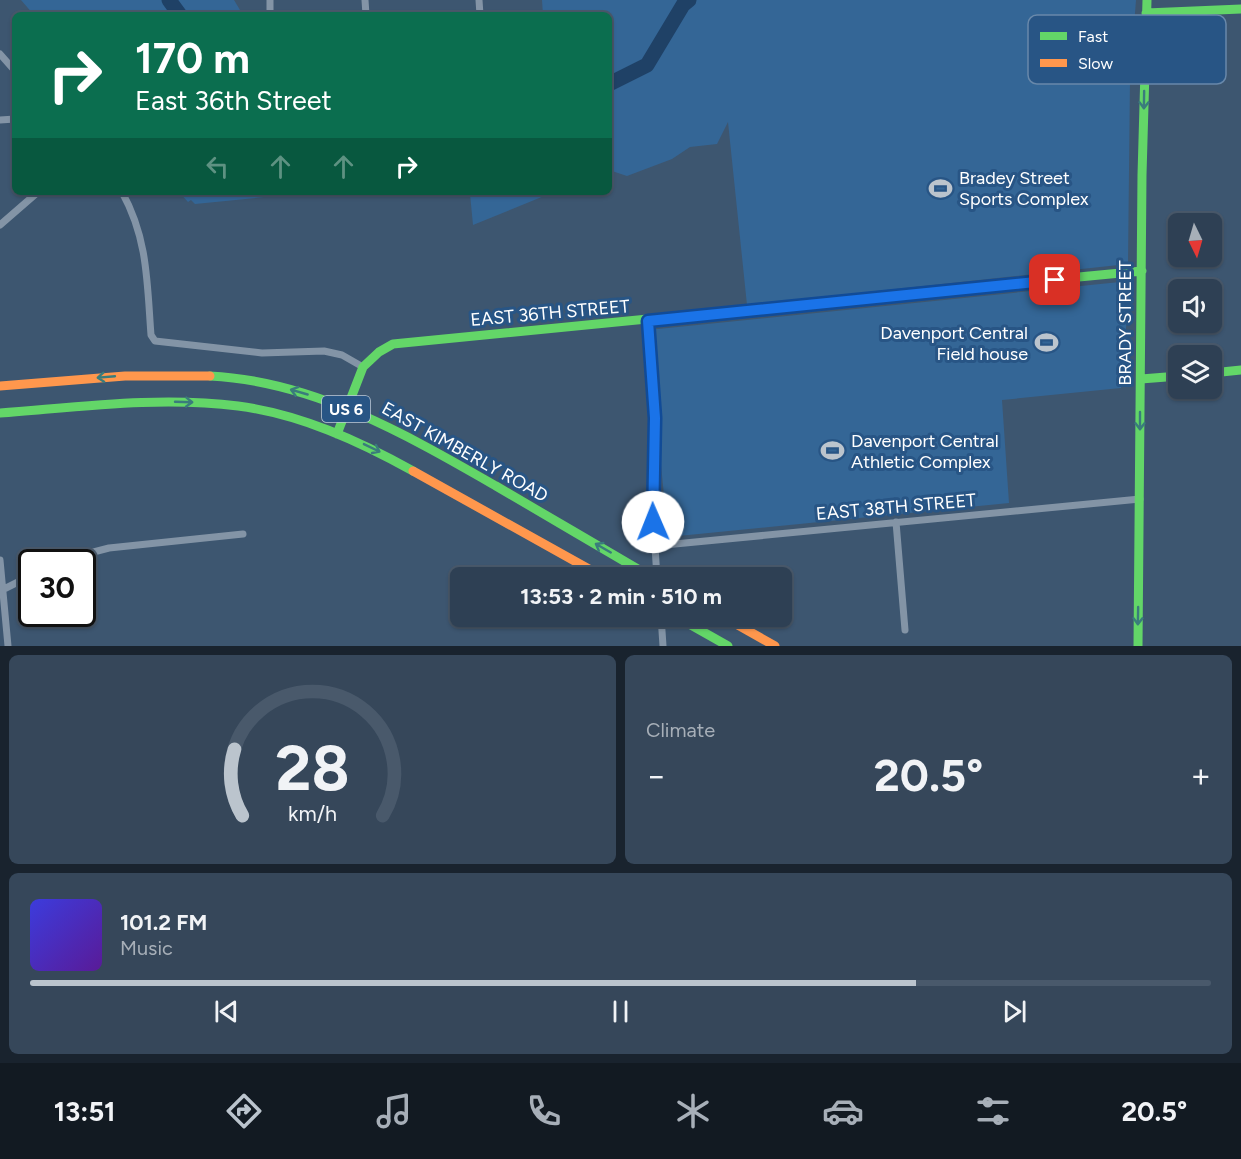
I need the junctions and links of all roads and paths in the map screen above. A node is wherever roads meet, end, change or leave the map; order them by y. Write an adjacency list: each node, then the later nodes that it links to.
1 (1147, 0): 3 (main road, BRADY STREET)
2 (1241, 9): 3 (main road)
3 (1146, 13)
4 (0, 54): 5 (street)
5 (12, 68)
6 (1145, 84): 10 (main road, BRADY STREET, one-way to 10)
7 (35, 195): 9 (street)
8 (124, 195): 12 (street)
9 (0, 225)
10 (1142, 271): 11 (main road, EAST 36TH STREET); 16 (main road, BRADY STREET)
11 (648, 321): 12 (main road, EAST 36TH STREET); 24 (street)
12 (363, 367): 18 (main road)
13 (1241, 370): 14 (main road)
14 (1222, 372)
15 (1168, 377): 16 (main road)
16 (1141, 379): 21 (main road, BRADY STREET, one-way to 21)
17 (0, 386): 18 (main road, EAST KIMBERLY ROAD / US 6, one-way to 17)
18 (348, 409): 20 (main road); 28 (main road, EAST KIMBERLY ROAD / US 6, one-way to 18)
19 (0, 413): 20 (main road, US 6, one-way to 20)
20 (337, 434): 27 (main road, US 6, one-way to 27)
21 (1140, 499): 22 (street, EAST 38TH STREET); 40 (main road, BRADY STREET, one-way to 40)
22 (896, 522): 24 (street, EAST 38TH STREET); 35 (street)
23 (243, 534): 25 (street)
24 (654, 546): 29 (street)
25 (96, 551)
26 (0, 560): 31 (street)
27 (585, 567)
28 (636, 567)
29 (655, 567)
30 (18, 582): 31 (street)
31 (2, 590): 36 (street)
32 (662, 627): 37 (street)
33 (694, 627): 38 (main road)
34 (741, 627): 39 (main road)
35 (905, 630)
36 (8, 646)
37 (663, 646)
38 (728, 646)
39 (775, 646)
40 (1138, 646)

